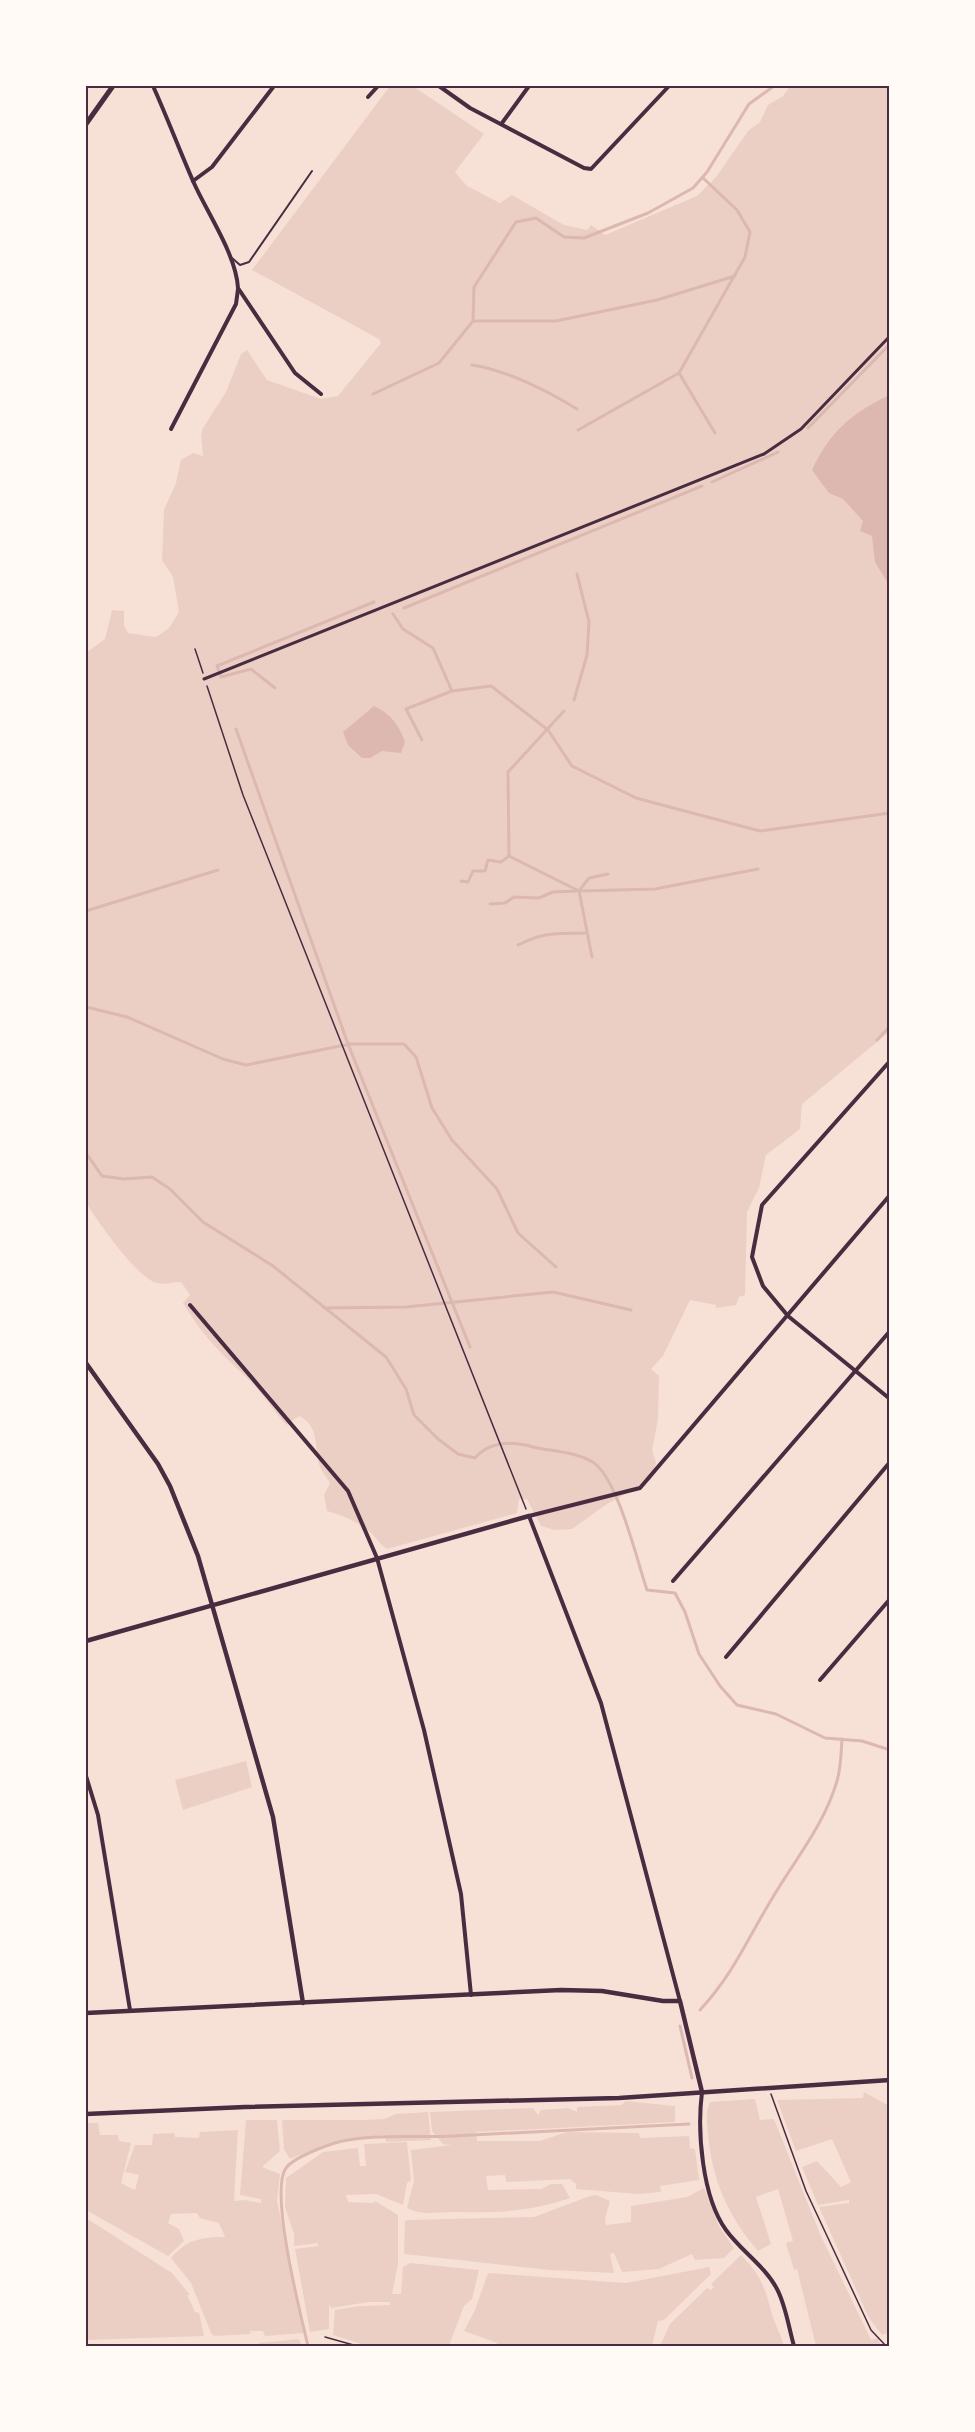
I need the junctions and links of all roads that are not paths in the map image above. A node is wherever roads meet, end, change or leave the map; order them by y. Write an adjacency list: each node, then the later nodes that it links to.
1 (113, 86): 10 (main road)
2 (153, 86): 12 (street)
3 (274, 86): 12 (street)
4 (378, 86): 8 (street)
5 (439, 86): 9 (street)
6 (529, 86): 9 (street)
7 (669, 86): 9 (street)
8 (368, 97)
9 (502, 123)
10 (86, 124)
11 (312, 171): 13 (lane)
12 (193, 181): 13 (street)
13 (230, 257): 14 (street)
14 (238, 288): 16 (street); 17 (street)
15 (890, 336): 18 (street)
16 (321, 394)
17 (171, 429)
18 (204, 678)
19 (890, 1061): 22 (street)
20 (890, 1195): 22 (street)
21 (190, 1305): 29 (street)
22 (788, 1316): 25 (street); 28 (street)
23 (890, 1331): 25 (street)
24 (86, 1363): 32 (street)
25 (855, 1370): 26 (street); 30 (street)
26 (890, 1399)
27 (890, 1462): 34 (street)
28 (529, 1516): 29 (street); 38 (street)
29 (377, 1558): 32 (street); 37 (street)
30 (673, 1581)
31 (890, 1599): 35 (street)
32 (214, 1604): 33 (street); 39 (street)
33 (86, 1641)
34 (726, 1657)
35 (820, 1680)
36 (86, 1776): 40 (street)
37 (471, 1995): 38 (street); 39 (street)
38 (680, 2001): 43 (street)
39 (303, 2003): 40 (street)
40 (130, 2010): 41 (street)
41 (86, 2013)
42 (890, 2080): 43 (street)
43 (702, 2092): 44 (street); 45 (street)
44 (86, 2114)
45 (794, 2346)

